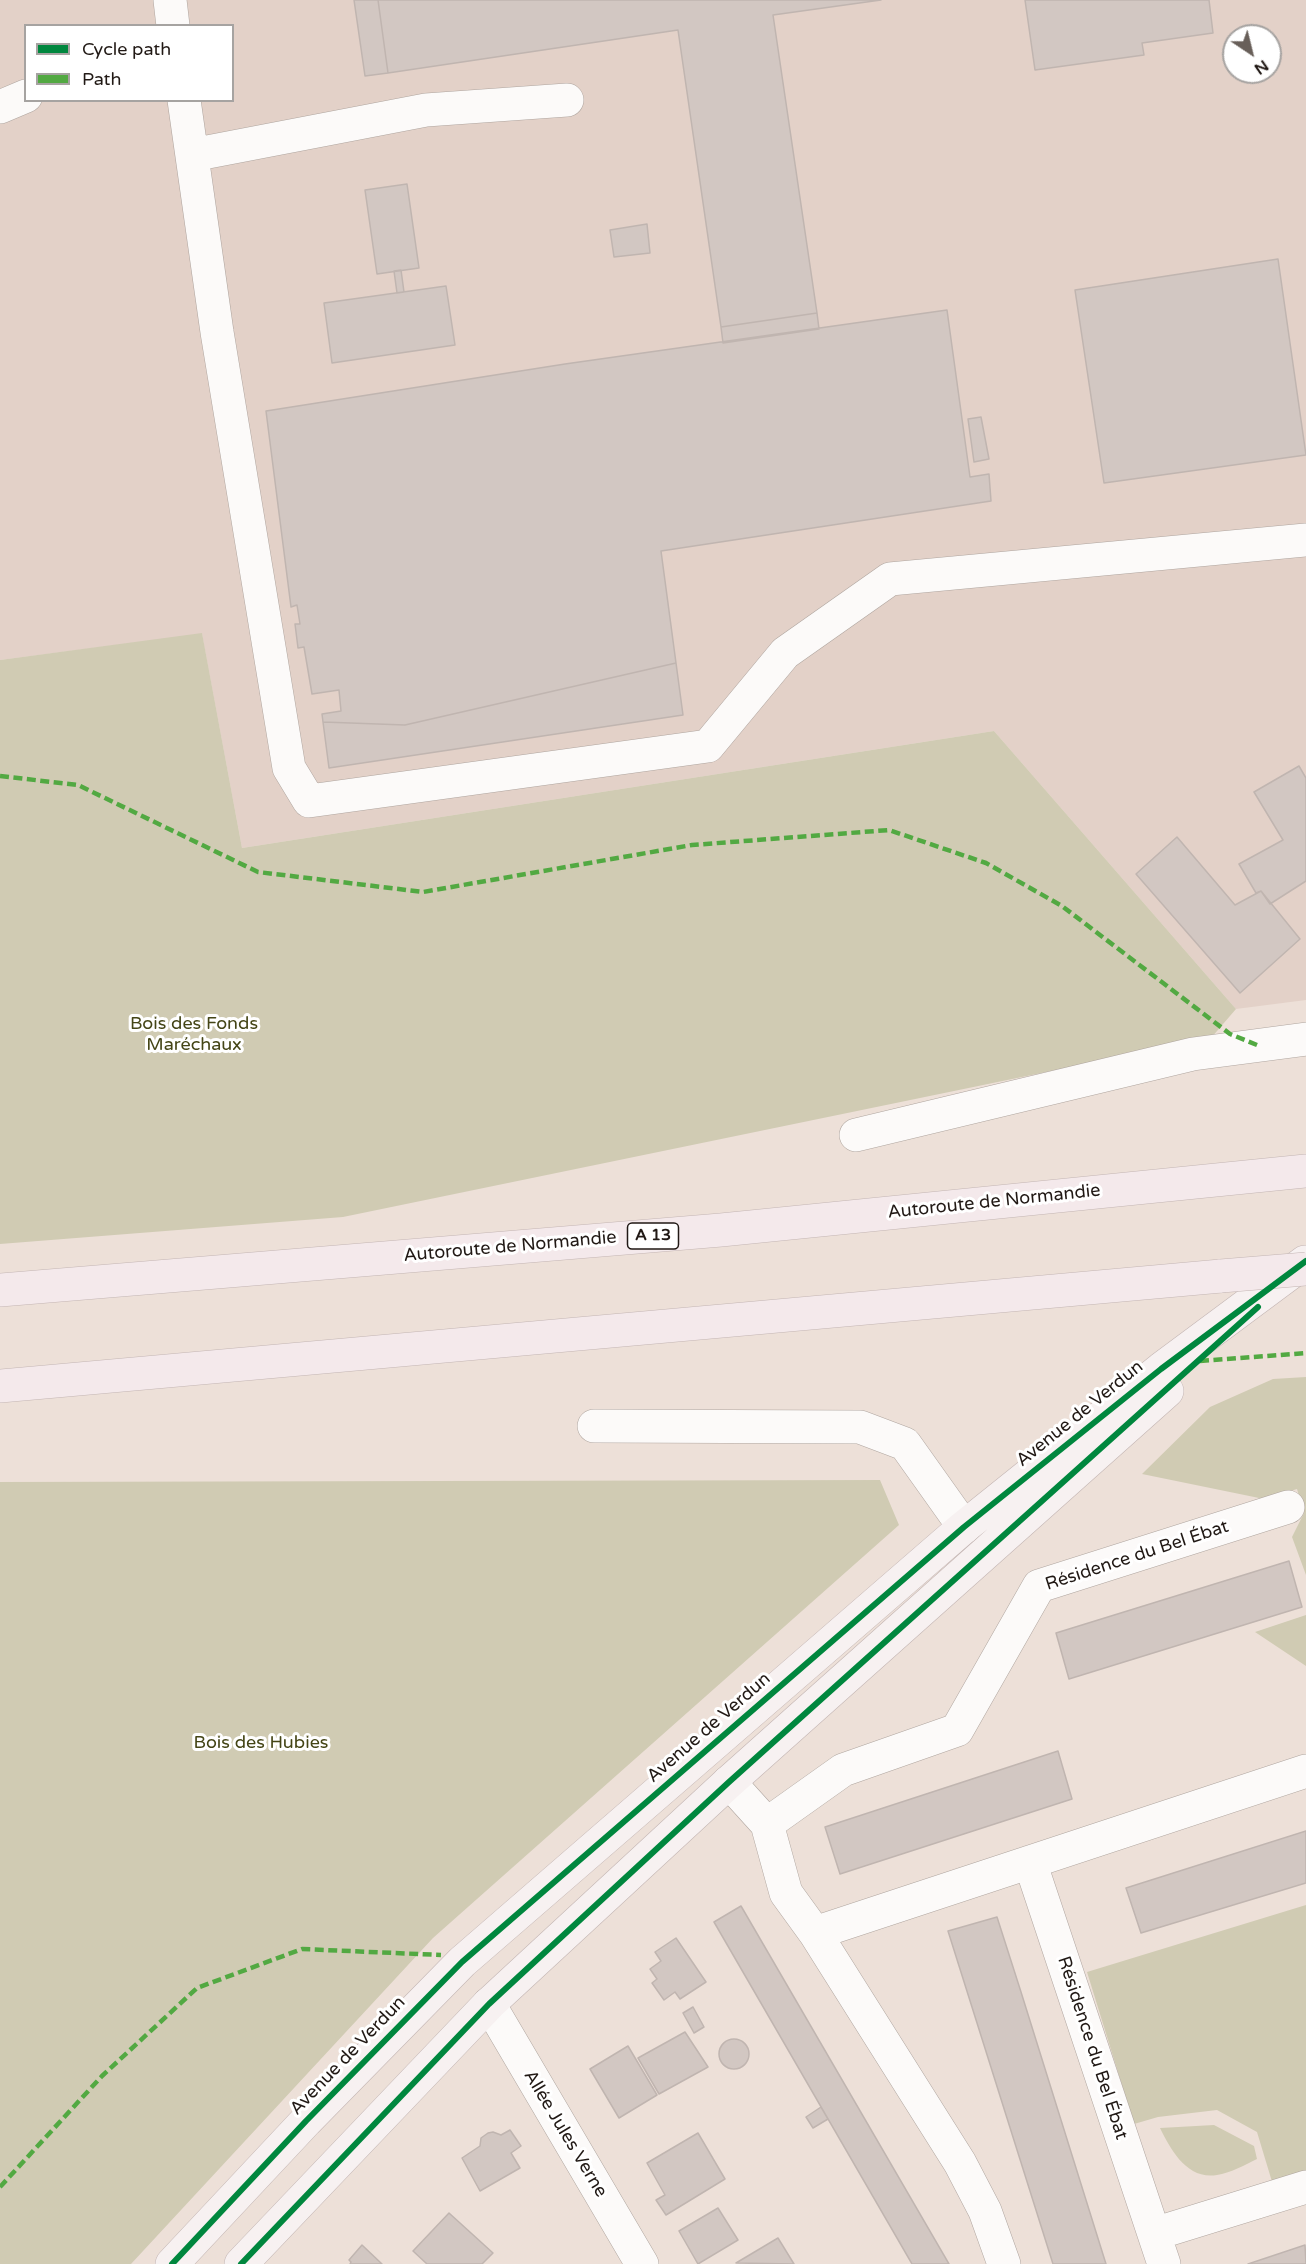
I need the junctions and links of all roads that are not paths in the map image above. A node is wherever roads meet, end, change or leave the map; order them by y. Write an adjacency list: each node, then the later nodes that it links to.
1 (170, 0): 2 (street)
2 (173, 24)
3 (24, 97): 6 (street)
4 (567, 100): 7 (street)
5 (184, 102): 7 (street)
6 (0, 107)
7 (192, 156): 8 (street)
8 (1306, 540)
9 (1306, 1039): 10 (street)
10 (856, 1135)
11 (1306, 1171): 14 (highway, Autoroute de Normandie / A 13)
12 (1306, 1262): 18 (main road, Avenue de Verdun); 20 (main road, Avenue de Verdun)
13 (1306, 1269): 15 (highway, bridge)
14 (0, 1290)
15 (0, 1386)
16 (594, 1426): 18 (street)
17 (1288, 1507): 21 (street, Résidence du Bel Ébat)
18 (964, 1527): 27 (main road, Avenue de Verdun)
19 (1306, 1771): 22 (street)
20 (729, 1782): 21 (street); 24 (main road, Avenue de Verdun)
21 (767, 1824): 23 (street)
22 (1030, 1862): 23 (street); 26 (street, Résidence du Bel Ébat)
23 (814, 1933): 30 (street)
24 (489, 2004): 28 (main road, Avenue de Verdun); 29 (street, Allée Jules Verne)
25 (1306, 2187): 26 (street)
26 (1154, 2234): 31 (street, Résidence du Bel Ébat)
27 (172, 2264)
28 (241, 2264)
29 (642, 2264)
30 (1004, 2264)
31 (1164, 2264)

